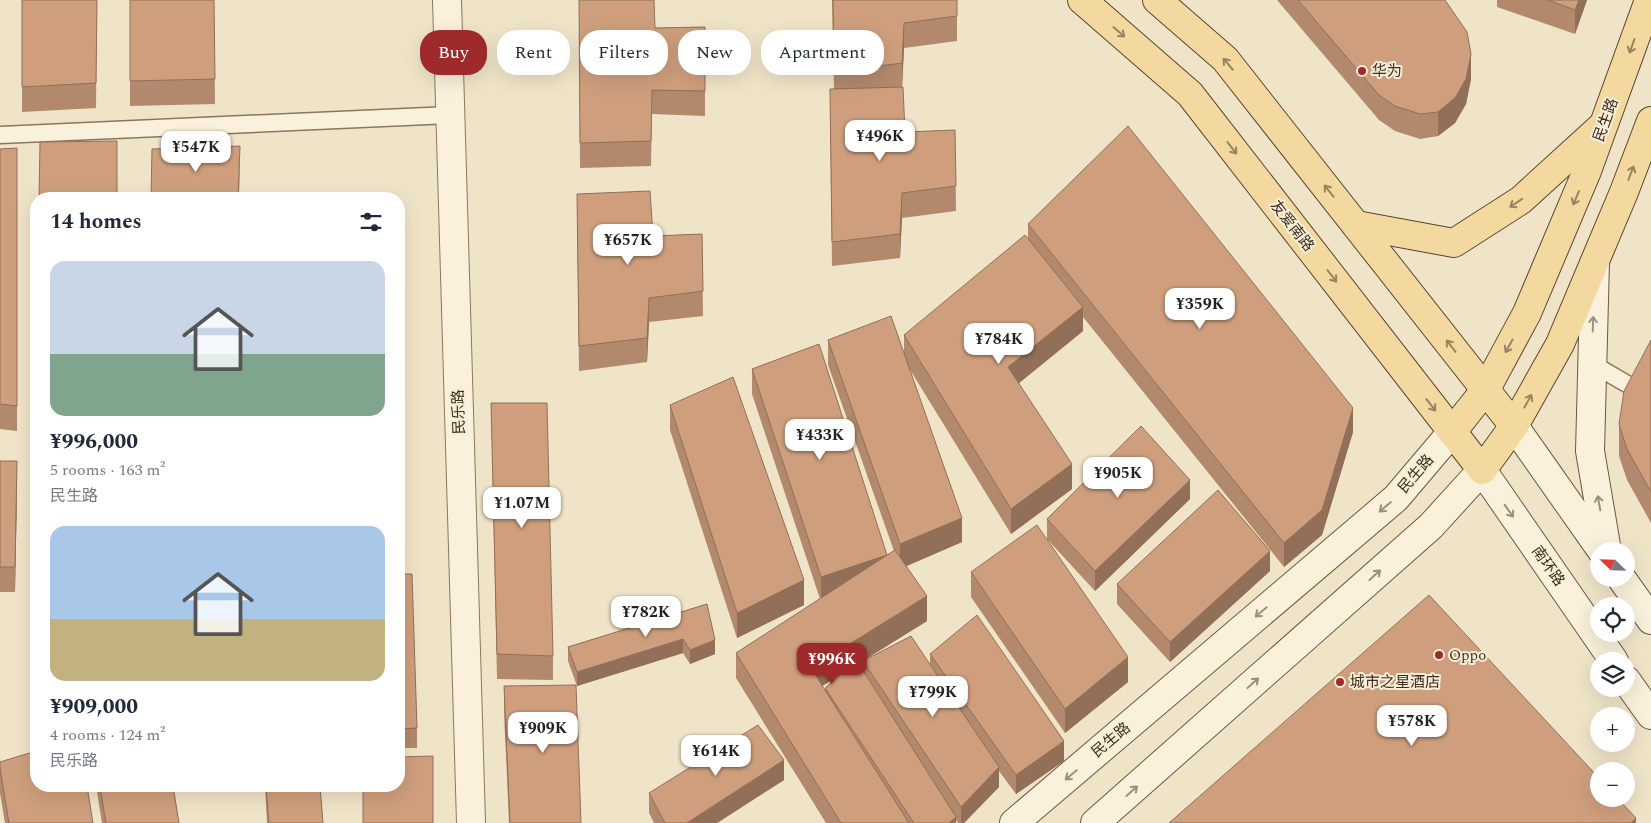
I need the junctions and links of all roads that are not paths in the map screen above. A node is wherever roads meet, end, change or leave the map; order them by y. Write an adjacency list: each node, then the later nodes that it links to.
1 (447, 0): 5 (main road, 民乐路)
2 (1082, 0): 15 (main road, 友爱南路, one-way to 15)
3 (1157, 0): 9 (main road, one-way to 3)
4 (1649, 0): 7 (main road, 民生路, one-way to 7)
5 (450, 115): 8 (lane); 24 (main road, 民乐路)
6 (1651, 121): 10 (main road, one-way to 6)
7 (1604, 124): 9 (main road, one-way to 9); 12 (main road, 民生路, one-way to 12)
8 (0, 135)
9 (1356, 225): 12 (main road, one-way to 9)
10 (1595, 260): 11 (main road, one-way to 10); 14 (main road, one-way to 10)
11 (1591, 363): 13 (lane); 18 (main road, one-way to 11)
12 (1486, 389): 14 (main road); 15 (main road, 民生路)
13 (1639, 390)
14 (1514, 426): 16 (main road); 17 (main road)
15 (1452, 432): 16 (main road, 友爱南路); 25 (main road, 民生路, one-way to 25)
16 (1482, 470): 21 (main road, 南环路, one-way to 21); 26 (main road, one-way to 16)
17 (1596, 542)
18 (1606, 542)
19 (1628, 588): 20 (main road)
20 (1651, 620)
21 (1608, 652)
22 (1635, 693): 23 (main road)
23 (1651, 715)
24 (471, 823)
25 (1014, 823)
26 (1095, 823)

